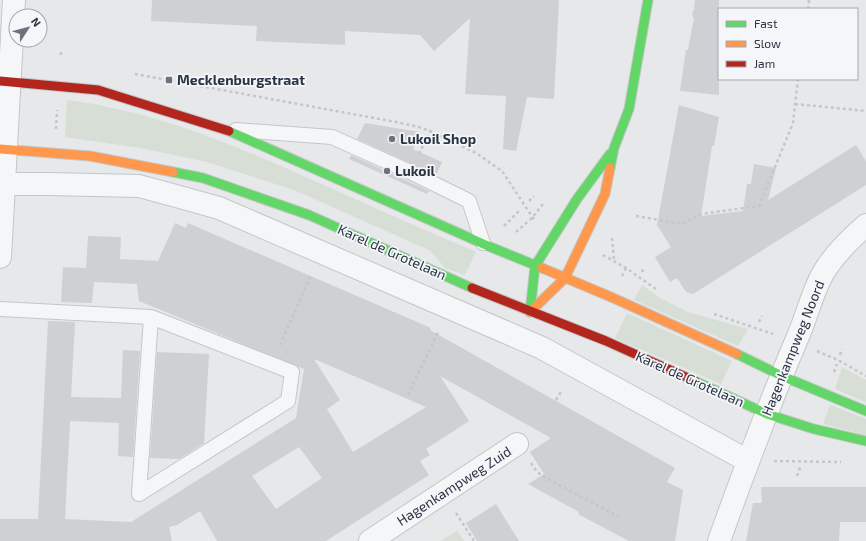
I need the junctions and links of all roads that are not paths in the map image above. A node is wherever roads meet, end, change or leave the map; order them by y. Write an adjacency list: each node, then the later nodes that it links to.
1 (14, 0): 3 (street)
2 (648, 0): 5 (main road)
3 (5, 81): 4 (main road); 6 (street)
4 (224, 129): 9 (main road); 9 (lane)
5 (614, 148): 11 (main road); 12 (main road)
6 (3, 149): 7 (street); 14 (main road, Karel de Grotelaan)
7 (2, 185): 10 (street); 21 (street, Karel de Grotelaan)
8 (866, 225): 16 (street, Hagenkampweg Noord)
9 (483, 243): 11 (main road)
10 (0, 257)
11 (535, 266): 12 (main road); 14 (main road)
12 (565, 278): 14 (main road); 16 (main road)
13 (0, 309): 15 (lane)
14 (530, 312): 18 (main road, Karel de Grotelaan)
15 (151, 317): 15 (lane)
16 (782, 376): 17 (main road); 18 (street, Hagenkampweg Noord)
17 (866, 412)
18 (767, 414): 19 (main road); 21 (street, Hagenkampweg Noord)
19 (866, 441)
20 (517, 444): 22 (street, Hagenkampweg Zuid)
21 (748, 461): 23 (street, Hagenkampweg Noord)
22 (370, 541)
23 (719, 541)

